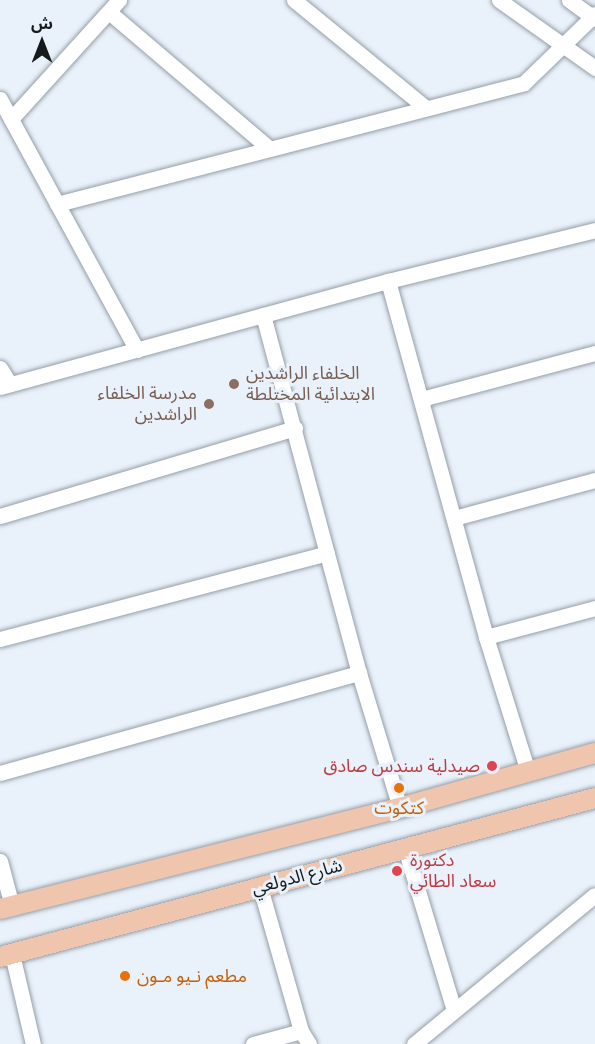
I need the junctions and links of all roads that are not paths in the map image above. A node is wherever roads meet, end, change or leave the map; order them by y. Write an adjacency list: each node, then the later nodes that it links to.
1 (119, 0): 5 (street)
2 (294, 0): 10 (street)
3 (499, 0): 7 (street)
4 (569, 0): 6 (street)
5 (109, 12): 11 (street); 12 (street)
6 (594, 17): 7 (street)
7 (563, 46): 8 (street); 10 (street)
8 (595, 68)
9 (0, 99): 11 (street)
10 (426, 108): 12 (street)
11 (11, 119): 13 (street)
12 (270, 148): 13 (street)
13 (57, 204): 17 (street)
14 (594, 232): 15 (street)
15 (388, 281): 16 (street); 21 (street)
16 (263, 315): 17 (street); 22 (street)
17 (137, 350): 20 (street)
18 (595, 353): 21 (street)
19 (0, 368): 20 (street)
20 (5, 386)
21 (421, 399): 25 (street)
22 (295, 428): 24 (street); 26 (street)
23 (595, 480): 25 (street)
24 (0, 516)
25 (454, 518): 28 (street)
26 (327, 553): 29 (street); 30 (street)
27 (595, 608): 28 (street)
28 (486, 637): 32 (street)
29 (0, 639)
30 (359, 673): 33 (street); 35 (street)
31 (595, 753): 32 (main road)
32 (528, 772): 35 (main road)
33 (0, 773)
34 (595, 798): 36 (main road, شارع الدولعي)
35 (400, 808): 40 (main road)
36 (405, 848): 38 (main road, شارع الدولعي); 42 (street)
37 (0, 861): 40 (street)
38 (260, 887): 41 (main road, شارع الدولعي); 43 (street)
39 (595, 895): 42 (street)
40 (6, 908)
41 (6, 955): 44 (street)
42 (454, 1010): 46 (street)
43 (305, 1038): 45 (street)
44 (33, 1044)
45 (253, 1044)
46 (414, 1044)

